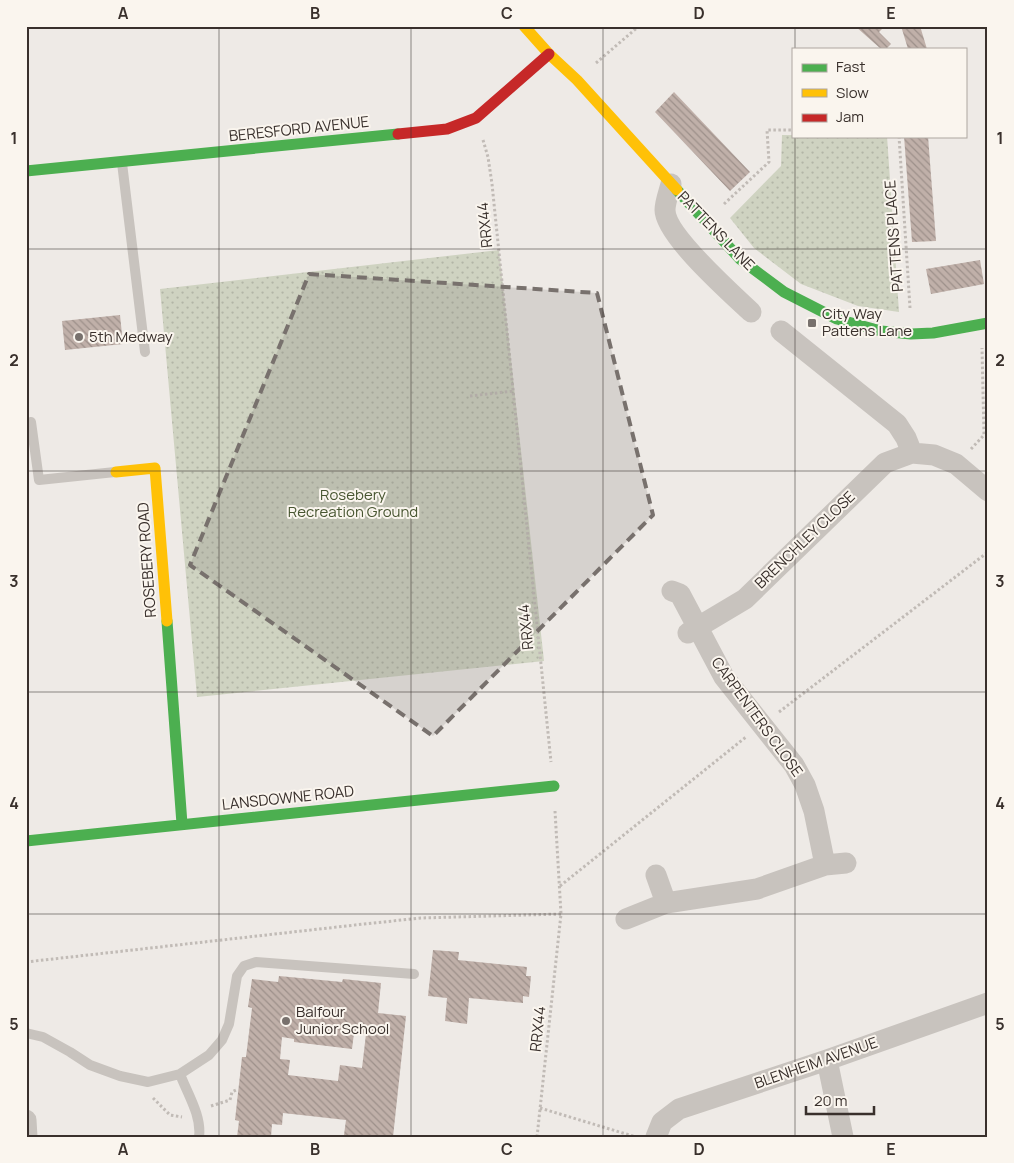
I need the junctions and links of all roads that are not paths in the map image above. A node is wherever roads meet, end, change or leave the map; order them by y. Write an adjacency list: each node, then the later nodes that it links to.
1 (524, 26): 2 (street, PATTENS LANE)
2 (549, 54): 3 (street, BERESFORD AVENUE); 5 (street, PATTENS LANE)
3 (122, 162): 4 (street, BERESFORD AVENUE); 9 (lane)
4 (26, 171)
5 (671, 184): 6 (street, PATTENS LANE); 7 (street, PATTENS LANE)
6 (751, 312)
7 (985, 324)
8 (781, 330): 11 (street)
9 (145, 352)
10 (31, 422): 12 (lane, ROSEBERY ROAD)
11 (912, 453): 13 (street); 15 (street, BRENCHLEY CLOSE)
12 (116, 472): 17 (street, ROSEBERY ROAD)
13 (988, 491)
14 (672, 591): 15 (street)
15 (693, 631): 20 (street, CARPENTERS CLOSE)
16 (554, 786): 17 (street, LANSDOWNE ROAD)
17 (182, 824): 18 (street, LANSDOWNE ROAD)
18 (26, 841)
19 (846, 863): 20 (street)
20 (826, 865): 22 (street)
21 (656, 875): 22 (street)
22 (666, 903): 23 (street)
23 (626, 919)
24 (414, 974): 28 (lane)
25 (988, 1003): 27 (street, BLENHEIM AVENUE)
26 (26, 1033): 28 (lane)
27 (827, 1060): 32 (street, BLENHEIM AVENUE); 33 (street)
28 (180, 1074): 31 (lane)
29 (26, 1120): 30 (street)
30 (26, 1137)
31 (199, 1137)
32 (656, 1137)
33 (843, 1137)

